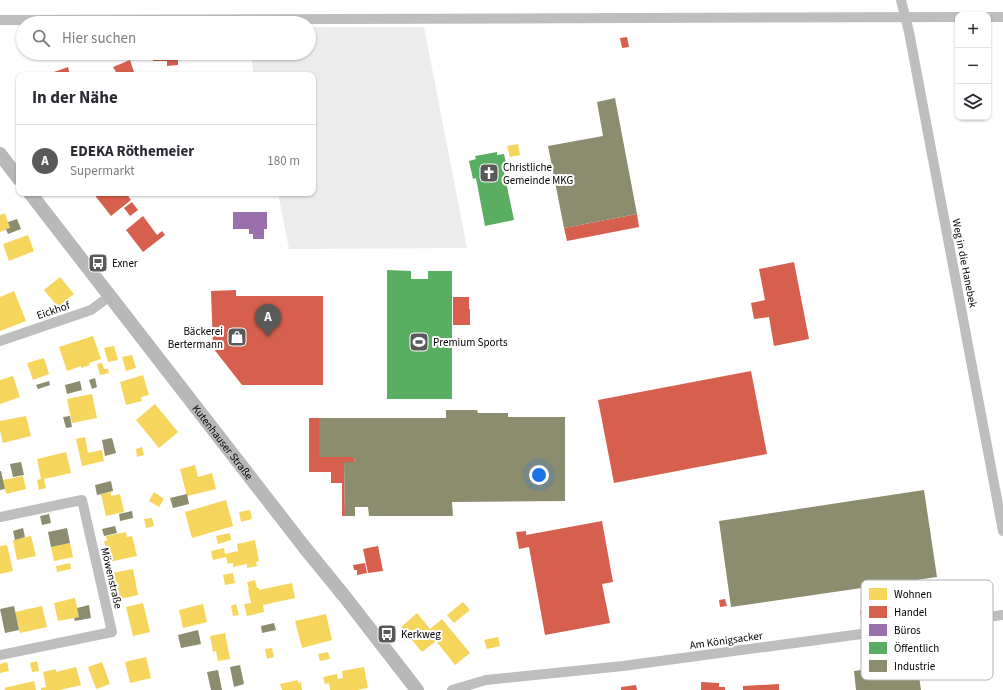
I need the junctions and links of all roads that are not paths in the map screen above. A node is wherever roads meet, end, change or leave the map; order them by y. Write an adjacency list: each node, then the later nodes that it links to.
1 (901, 0): 2 (street, Weg in die Hanebek)
2 (905, 17): 3 (street); 6 (street); 15 (street, Weg in die Hanebek)
3 (955, 17)
4 (991, 17): 5 (street)
5 (1003, 18)
6 (316, 19)
7 (0, 20): 8 (street)
8 (16, 20)
9 (0, 154): 10 (street)
10 (16, 174)
11 (32, 196): 12 (street, Kutenhauser Straße)
12 (110, 296): 13 (street, Eickhof); 20 (street, Kutenhauser Straße)
13 (0, 341)
14 (0, 517): 19 (street, Möwenstraße)
15 (1003, 531)
16 (1003, 615): 17 (street, Am Königsacker)
17 (993, 616)
18 (861, 634): 21 (street, Am Königsacker)
19 (0, 655)
20 (417, 690)
21 (452, 690)

